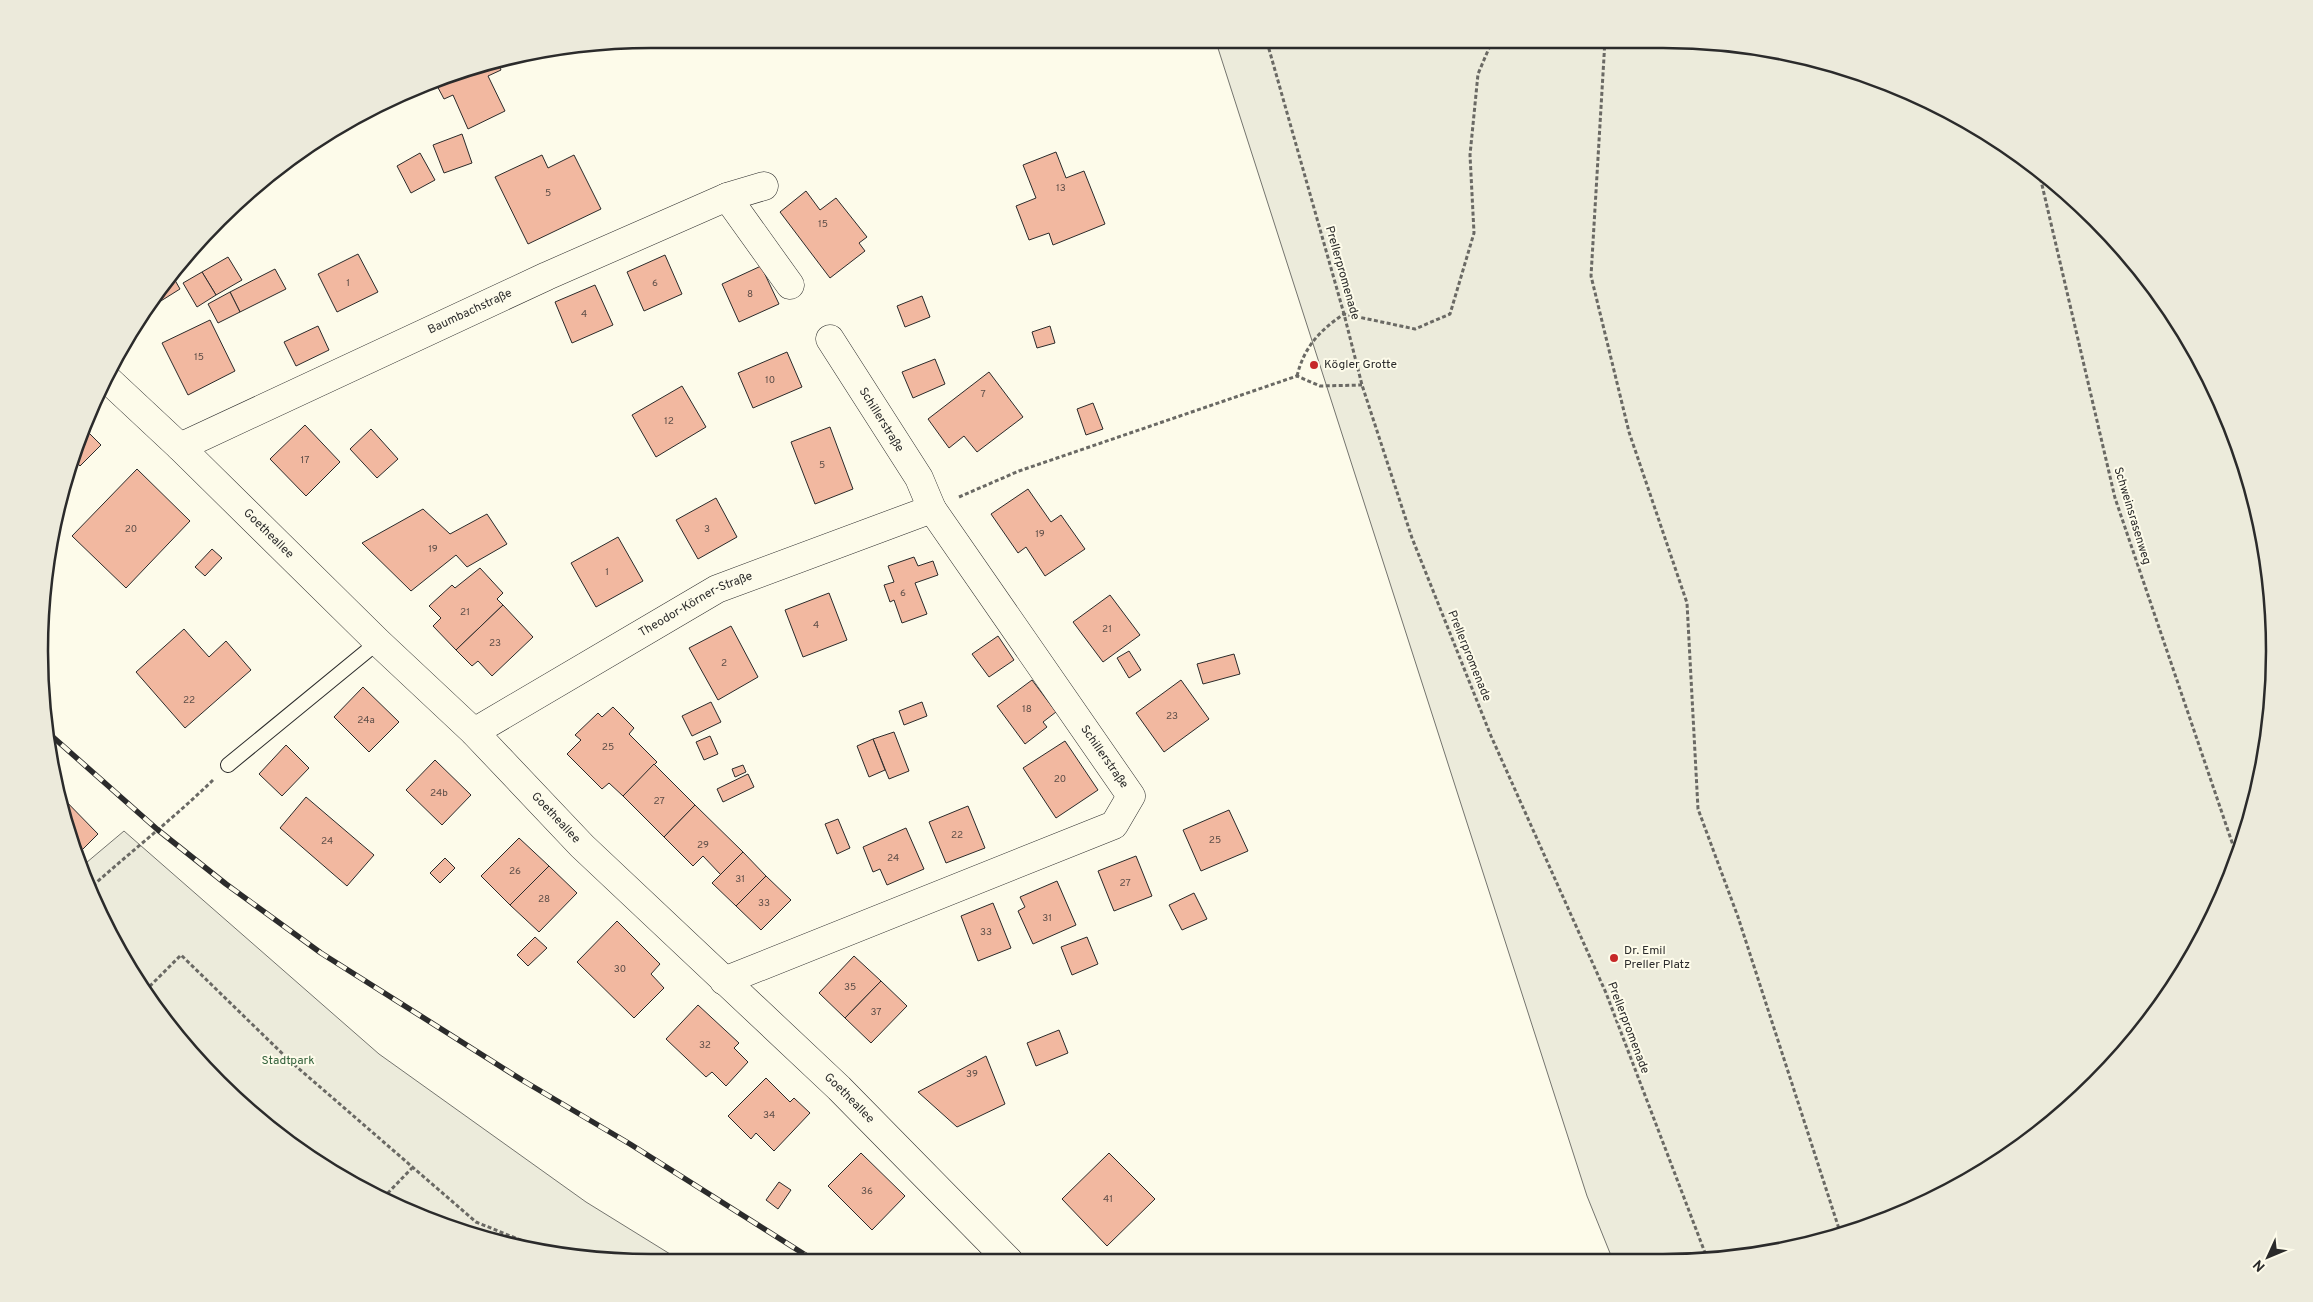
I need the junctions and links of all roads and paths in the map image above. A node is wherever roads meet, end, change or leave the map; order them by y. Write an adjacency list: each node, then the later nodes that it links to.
1 (1269, 48): 8 (path, Prellerpromenade)
2 (1489, 48): 8 (path)
3 (1605, 48): 24 (path)
4 (2041, 182): 18 (path, Schweinsrasenweg)
5 (764, 186): 6 (street, Baumbachstraße)
6 (727, 197): 7 (street); 13 (street, Baumbachstraße)
7 (790, 285)
8 (1344, 314): 10 (path); 12 (path, Prellerpromenade)
9 (830, 339): 14 (street, Schillerstraße)
10 (1297, 376): 12 (path); 14 (path)
11 (111, 382): 13 (street, Goetheallee)
12 (1362, 385): 26 (path, Prellerpromenade)
13 (180, 447): 15 (street, Goetheallee)
14 (932, 508): 16 (street, Theodor-Körner-Straße); 20 (street, Schillerstraße)
15 (378, 642): 16 (street, Goetheallee); 17 (lane)
16 (474, 732): 20 (street, Goetheallee)
17 (228, 765): 19 (path)
18 (2233, 844)
19 (94, 884)
20 (724, 981): 27 (street, Goetheallee)
21 (149, 987): 22 (path)
22 (412, 1168): 23 (path); 25 (path)
23 (387, 1194)
24 (1839, 1228)
25 (520, 1240)
26 (1705, 1253)
27 (1002, 1254)

